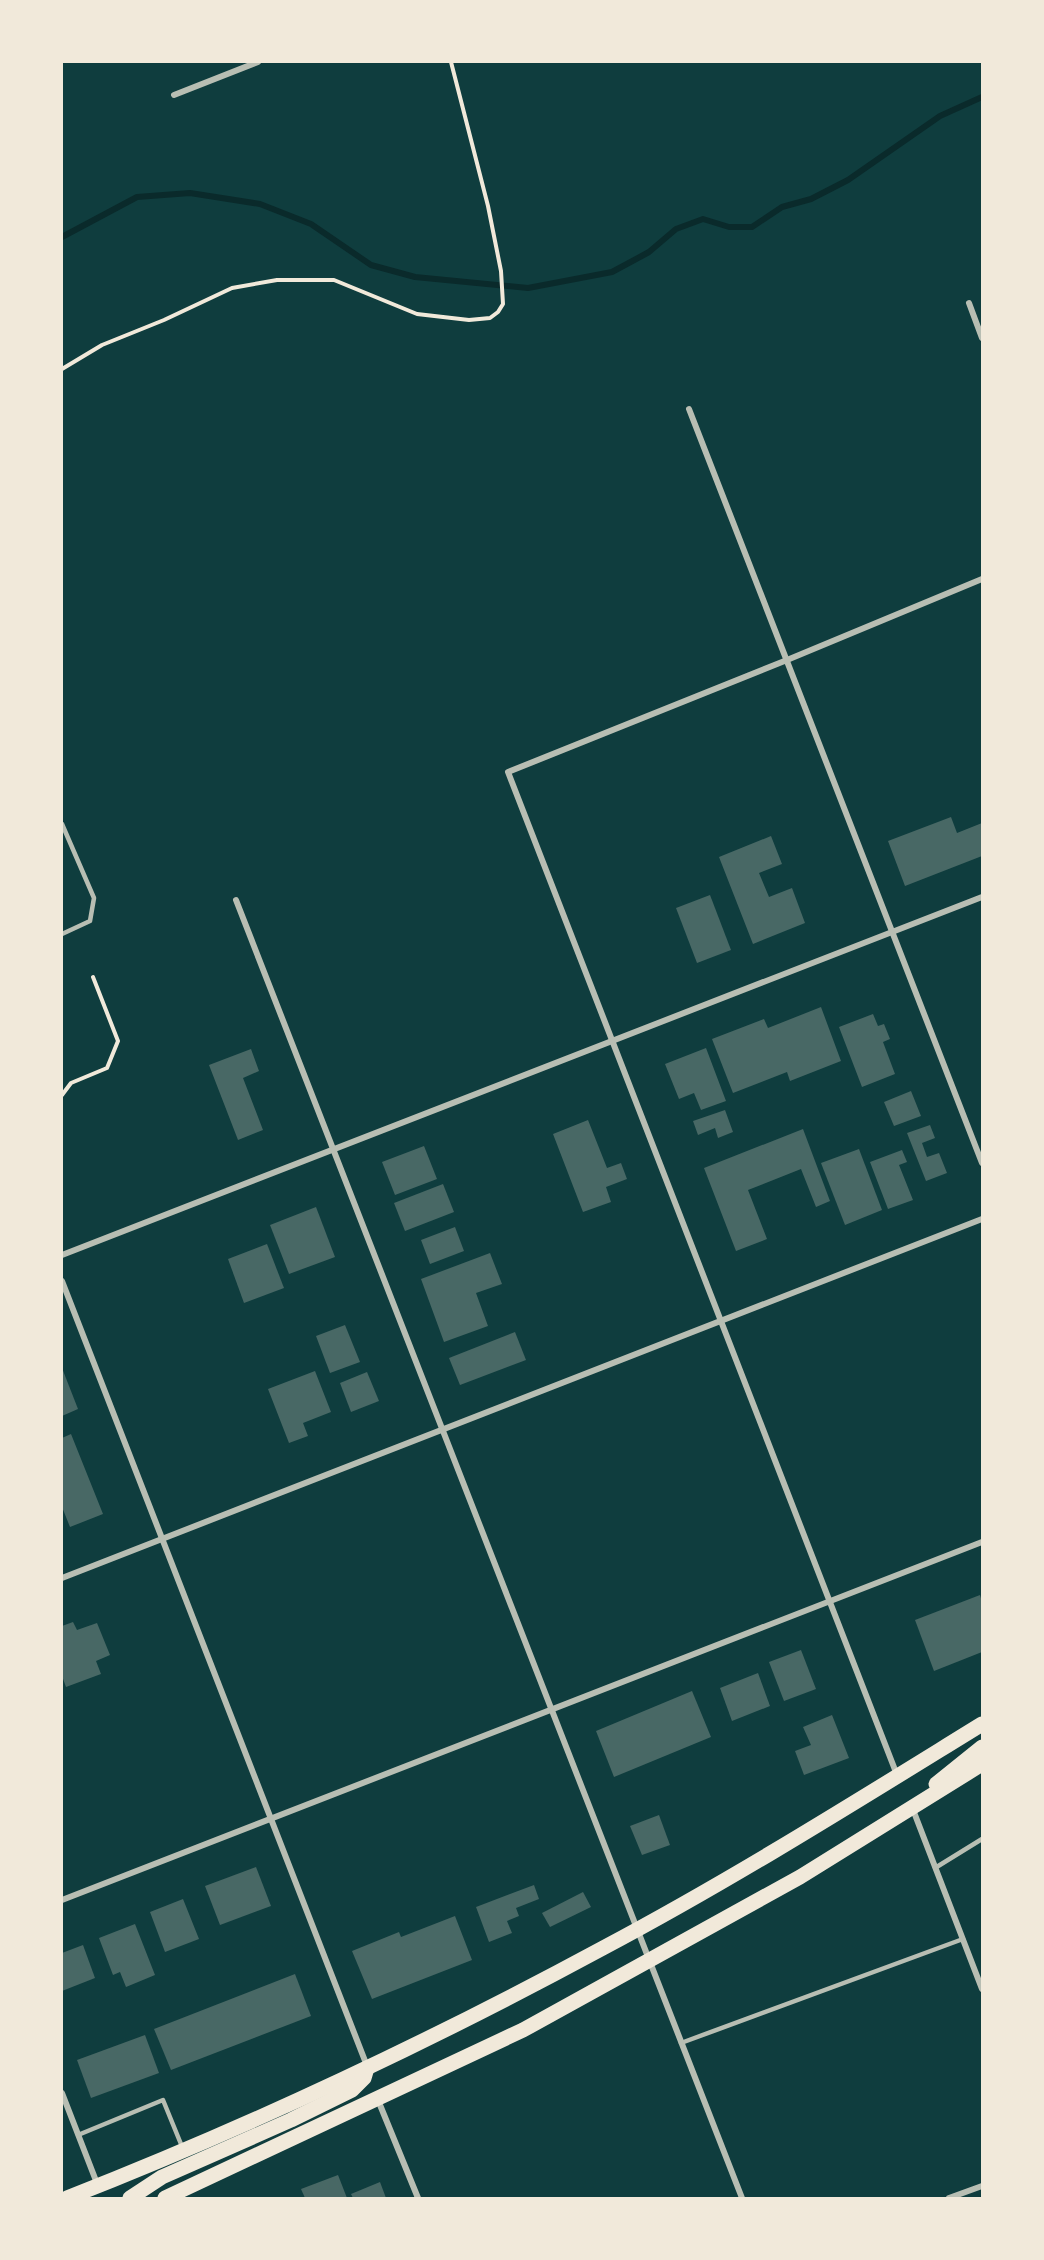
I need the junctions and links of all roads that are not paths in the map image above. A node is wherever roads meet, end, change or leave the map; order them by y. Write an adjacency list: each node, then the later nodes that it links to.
1 (258, 62): 2 (street)
2 (174, 95)
3 (969, 303): 4 (street)
4 (982, 338)
5 (688, 409): 7 (street)
6 (982, 579): 7 (street)
7 (787, 660): 11 (street); 13 (street)
8 (62, 824): 12 (lane)
9 (982, 897): 11 (street)
10 (236, 900): 14 (street)
11 (891, 933): 13 (street); 15 (street)
12 (62, 934)
13 (612, 1042): 14 (street); 19 (street)
14 (332, 1150): 17 (street); 20 (street)
15 (982, 1163)
16 (982, 1219): 19 (street)
17 (62, 1255)
18 (62, 1281): 21 (street)
19 (722, 1321): 20 (street); 24 (street)
20 (442, 1430): 21 (street); 25 (street)
21 (163, 1539): 23 (street); 31 (street)
22 (982, 1542): 24 (street)
23 (62, 1578)
24 (829, 1601): 25 (street); 29 (street)
25 (551, 1710): 31 (street); 35 (street)
26 (982, 1724): 29 (main road)
27 (982, 1747): 30 (main road)
28 (982, 1764): 30 (main road)
29 (897, 1776): 35 (main road)
30 (912, 1807): 33 (street); 37 (main road)
31 (270, 1818): 34 (street); 40 (street)
32 (982, 1839): 33 (lane)
33 (935, 1868): 36 (street)
34 (62, 1900)
35 (638, 1929): 37 (street); 40 (main road)
36 (963, 1938): 38 (street); 39 (lane)
37 (650, 1962): 39 (street); 42 (main road)
38 (982, 1989)
39 (681, 2043): 51 (street)
40 (367, 2068): 44 (main road); 48 (main road)
41 (62, 2093): 43 (street)
42 (378, 2100): 49 (main road); 50 (street)
43 (78, 2134): 44 (lane); 46 (street)
44 (183, 2150): 46 (main road)
45 (982, 2186): 52 (street)
46 (98, 2192): 47 (main road)
47 (67, 2199)
48 (130, 2199)
49 (165, 2199)
50 (418, 2199)
51 (742, 2199)
52 (949, 2199)

